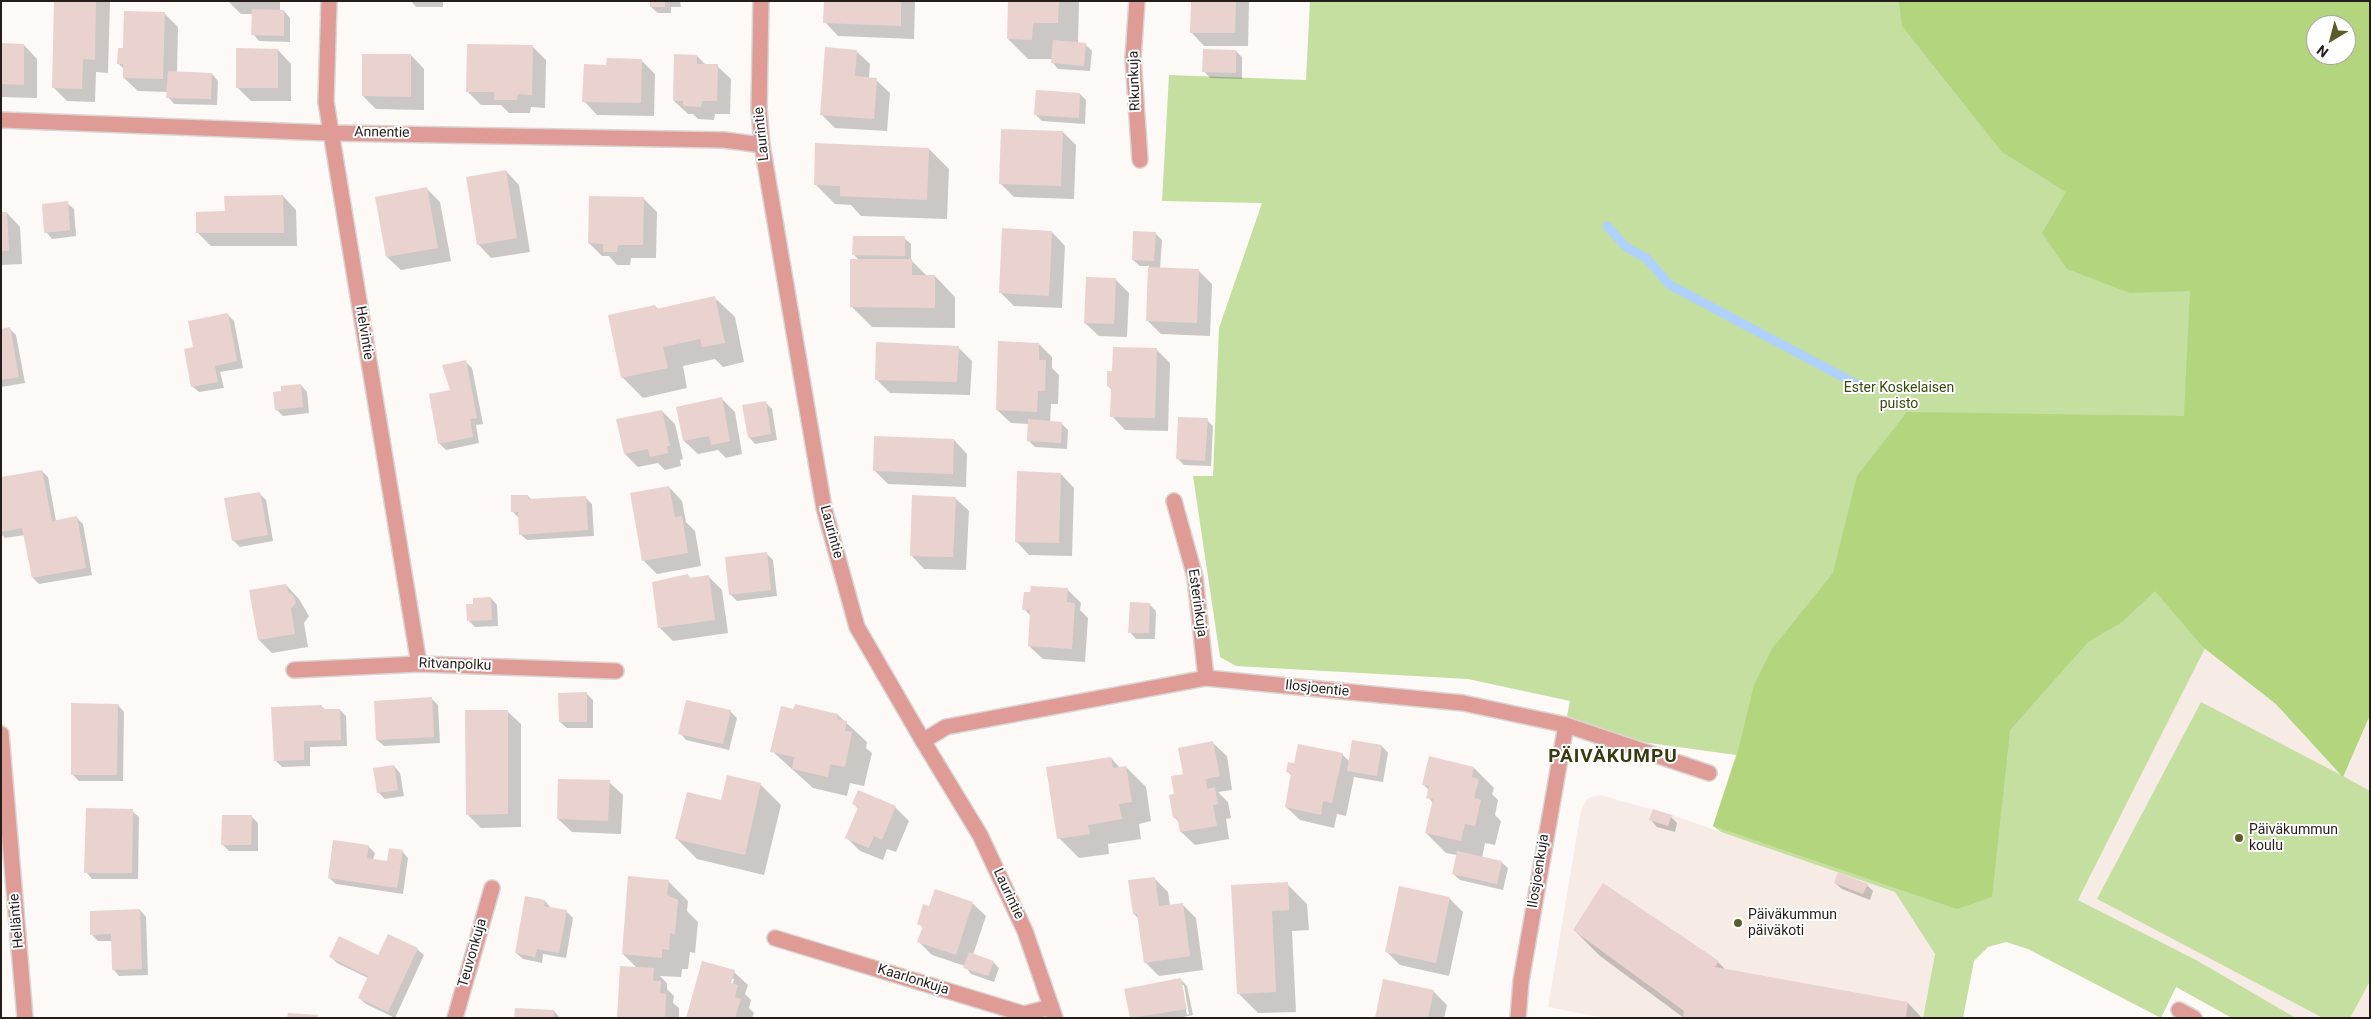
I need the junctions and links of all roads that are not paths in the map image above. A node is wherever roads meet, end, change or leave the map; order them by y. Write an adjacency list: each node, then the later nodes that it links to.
1 (329, 1): 5 (street, Helvintie)
2 (761, 1): 6 (street, Laurintie)
3 (1137, 1): 7 (street, Rikunkuja)
4 (1, 120): 5 (street, Annentie)
5 (330, 132): 6 (street, Annentie); 9 (street, Helvintie)
6 (762, 145): 15 (street, Laurintie)
7 (1140, 160)
8 (1174, 501): 12 (street, Esterinkuja)
9 (419, 664): 10 (street, Ritvanpolku); 11 (street, Ritvanpolku)
10 (294, 670)
11 (616, 671)
12 (1206, 678): 13 (street, Ilosjoentie); 15 (street, Ilosjoentie)
13 (1566, 724): 16 (street, Ilosjoentie); 23 (street, Ilosjoenkuja)
14 (1, 734): 21 (street, Helläntie)
15 (923, 741): 20 (street, Laurintie)
16 (1709, 773)
17 (492, 888): 22 (street, Teuvonkuja)
18 (775, 938): 20 (street, Kaarlonkuja)
19 (2179, 1010): 24 (street)
20 (1053, 1012)
21 (25, 1018)
22 (455, 1018)
23 (1518, 1018)
24 (2194, 1018)

